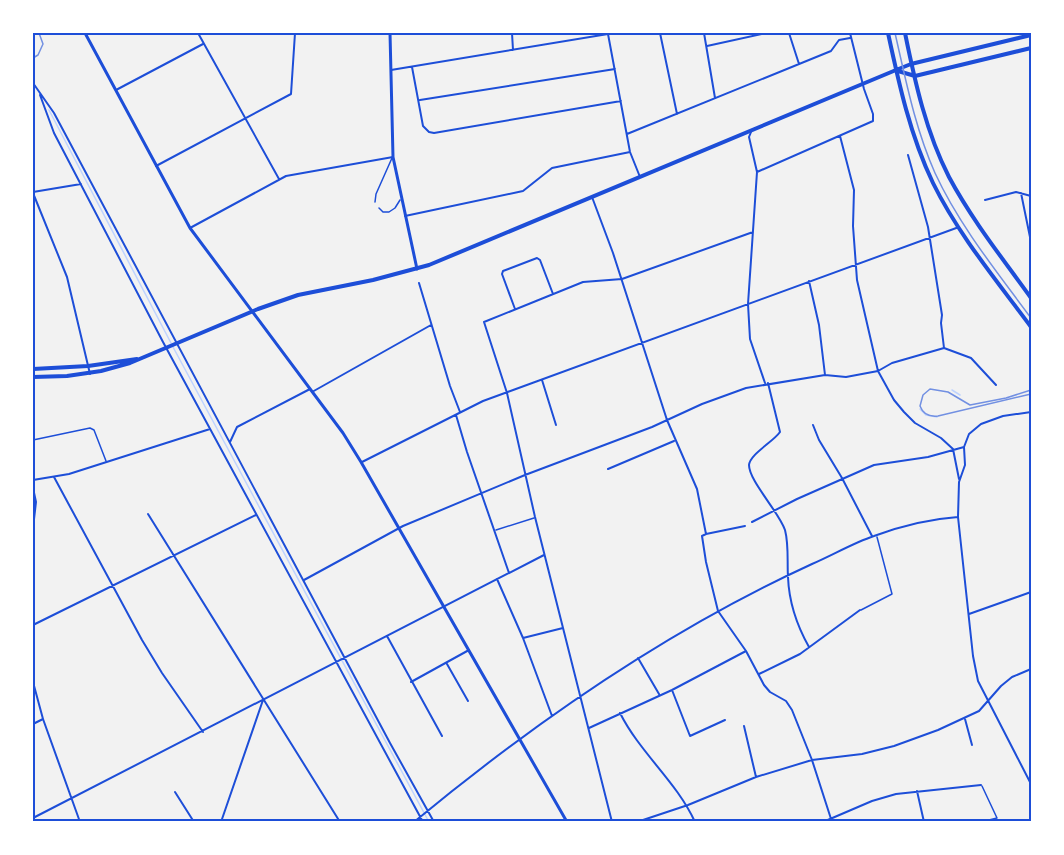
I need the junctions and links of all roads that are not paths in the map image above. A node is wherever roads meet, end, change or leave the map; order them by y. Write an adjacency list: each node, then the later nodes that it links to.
1 (85, 33): 30 (street)
2 (198, 33): 17 (street)
3 (294, 33): 36 (street)
4 (390, 33): 25 (street)
5 (512, 33): 20 (street)
6 (607, 33): 20 (street); 24 (street)
7 (660, 33): 35 (street)
8 (704, 33): 18 (street)
9 (766, 33): 18 (street)
10 (789, 33): 22 (street)
11 (856, 33): 14 (lane)
12 (888, 33): 26 (main road)
13 (905, 33): 21 (main road)
14 (850, 35): 22 (street); 29 (street)
15 (1020, 35): 16 (main road); 21 (main road)
16 (1031, 35)
17 (204, 43): 30 (street); 36 (street)
18 (706, 46): 32 (street)
19 (1031, 48): 27 (main road)
20 (513, 50): 23 (street)
21 (912, 63): 26 (main road); 27 (main road)
22 (799, 64): 32 (street)
23 (412, 68): 25 (street); 33 (street)
24 (615, 69): 33 (street); 34 (street)
25 (391, 70): 42 (street)
26 (896, 70): 27 (main road); 29 (main road); 57 (main road)
27 (915, 76): 68 (main road)
28 (33, 83): 31 (street)
29 (862, 84): 37 (main road); 39 (street)
30 (116, 90): 43 (street)
31 (39, 93): 47 (street); 75 (street)
32 (715, 99): 35 (street)
33 (420, 100): 34 (street)
34 (621, 101): 38 (street)
35 (677, 114): 38 (street)
36 (245, 117): 43 (street); 46 (street)
37 (751, 131): 44 (street); 45 (main road)
38 (627, 134): 40 (street)
39 (840, 136): 44 (street); 62 (street)
40 (630, 152): 45 (street); 56 (street)
41 (908, 155): 60 (street)
42 (393, 157): 46 (street); 52 (street); 54 (lane)
43 (156, 166): 58 (street)
44 (757, 172): 59 (street)
45 (640, 177): 51 (main road)
46 (279, 179): 58 (street)
47 (81, 184): 48 (street); 75 (street)
48 (33, 193): 78 (street)
49 (1021, 193): 50 (street); 53 (street); 61 (street)
50 (1031, 195)
51 (592, 197): 63 (main road); 64 (street)
52 (401, 199): 55 (lane); 56 (street)
53 (985, 200)
54 (375, 202)
55 (379, 208)
56 (405, 216): 63 (street)
57 (959, 227): 60 (street); 73 (main road)
58 (190, 228): 71 (street)
59 (753, 232): 64 (street); 69 (street)
60 (929, 238): 62 (street); 76 (street)
61 (1031, 242)
62 (855, 264): 65 (street); 80 (street)
63 (417, 268): 71 (main road)
64 (622, 279): 67 (street); 74 (street)
65 (809, 281): 69 (street); 82 (street)
66 (419, 283): 72 (street)
67 (553, 294): 70 (street); 70 (street)
68 (1031, 298)
69 (748, 304): 74 (street); 85 (street)
70 (514, 309): 88 (street)
71 (252, 312): 75 (main road); 87 (street)
72 (432, 325): 87 (street); 90 (street)
73 (1031, 327)
74 (641, 343): 84 (street); 92 (street)
75 (172, 345): 77 (main road); 95 (street); 98 (street)
76 (944, 348): 80 (street); 86 (street)
77 (138, 358): 78 (main road); 81 (main road)
78 (88, 366): 79 (main road); 81 (street)
79 (33, 369)
80 (878, 371): 82 (street); 100 (street)
81 (90, 374): 83 (main road)
82 (825, 375): 85 (street)
83 (33, 377)
84 (542, 380): 88 (street); 93 (street)
85 (766, 383): 92 (street); 111 (street)
86 (996, 385)
87 (311, 390): 98 (street); 102 (street)
88 (507, 393): 90 (street); 104 (street)
89 (1031, 412): 99 (street)
90 (460, 413): 91 (street)
91 (456, 415): 102 (street); 110 (street)
92 (667, 420): 97 (street); 104 (street)
93 (556, 425)
94 (813, 425): 106 (street)
95 (210, 429): 101 (street); 113 (street)
96 (33, 440): 101 (lane)
97 (676, 440): 103 (street); 121 (street)
98 (230, 443): 128 (street)
99 (964, 447): 100 (street); 108 (street)
100 (952, 449): 106 (street); 108 (street)
101 (106, 461): 105 (street)
102 (361, 462): 119 (street)
103 (608, 469)
104 (525, 475): 110 (street); 114 (street)
105 (54, 477): 107 (street); 129 (street)
106 (842, 478): 111 (street); 122 (street)
107 (33, 480)
108 (959, 482): 115 (street)
109 (33, 488): 118 (street)
110 (481, 492): 119 (street); 120 (street)
111 (775, 511): 116 (street); 126 (street)
112 (148, 514): 124 (street)
113 (257, 515): 124 (street); 144 (street)
114 (535, 517): 120 (lane); 123 (street)
115 (958, 517): 122 (street); 134 (street)
116 (752, 522)
117 (746, 526): 121 (street)
118 (33, 528)
119 (400, 528): 128 (street); 131 (street)
120 (494, 530): 125 (street)
121 (706, 534): 132 (street)
122 (874, 536): 126 (street); 133 (lane)
123 (544, 555): 125 (street); 136 (street)
124 (174, 556): 129 (street); 153 (street)
125 (509, 573): 127 (street)
126 (788, 576): 132 (street); 139 (street)
127 (497, 579): 131 (street); 138 (street)
128 (303, 580): 142 (street)
129 (113, 586): 135 (street); 164 (street)
130 (1031, 592): 134 (street)
131 (445, 606): 137 (street); 140 (street)
132 (718, 610): 141 (street); 143 (street)
133 (860, 610): 139 (street)
134 (969, 614): 154 (street)
135 (33, 625)
136 (563, 628): 138 (street); 152 (street)
137 (387, 636): 142 (street); 149 (street)
138 (523, 638): 157 (street)
139 (809, 647): 147 (street)
140 (470, 650): 145 (street); 166 (street)
141 (746, 651): 147 (street); 150 (street)
142 (345, 658): 144 (street); 176 (street)
143 (638, 658): 151 (street); 152 (street)
144 (336, 663): 153 (street); 177 (street)
145 (446, 663): 149 (street); 155 (street)
146 (1031, 669): 154 (street)
147 (759, 674): 168 (street)
148 (33, 682): 158 (street)
149 (411, 682): 165 (street)
150 (672, 690): 151 (street); 160 (street)
151 (659, 695): 156 (street)
152 (580, 697): 157 (street); 163 (street)
153 (263, 700): 164 (street); 182 (street); 183 (street)
154 (988, 700): 159 (street); 170 (street)
155 (468, 701)
156 (620, 713): 163 (street); 175 (street)
157 (553, 716): 166 (street)
158 (43, 719): 161 (street); 174 (street)
159 (965, 719): 167 (street); 168 (street)
160 (725, 720)
161 (33, 724)
162 (744, 726): 169 (street)
163 (589, 728): 188 (street)
164 (203, 732): 174 (street)
165 (442, 736)
166 (520, 739): 176 (street); 187 (street)
167 (972, 745)
168 (812, 760): 169 (street); 179 (street)
169 (756, 777): 175 (street)
170 (1031, 784)
171 (981, 785): 172 (street); 193 (lane)
172 (916, 791): 179 (street); 192 (street)
173 (175, 792): 181 (street)
174 (71, 799): 178 (street); 180 (street)
175 (688, 805): 189 (street); 190 (street)
176 (427, 811): 177 (street); 186 (street)
177 (420, 817): 184 (street); 185 (street)
178 (33, 819)
179 (831, 820): 191 (street)
180 (80, 822)
181 (194, 822)
182 (221, 822)
183 (340, 822)
184 (414, 822)
185 (423, 822)
186 (434, 822)
187 (567, 822)
188 (612, 822)
189 (637, 822)
190 (695, 822)
191 (823, 822)
192 (924, 822)
193 (981, 822)

